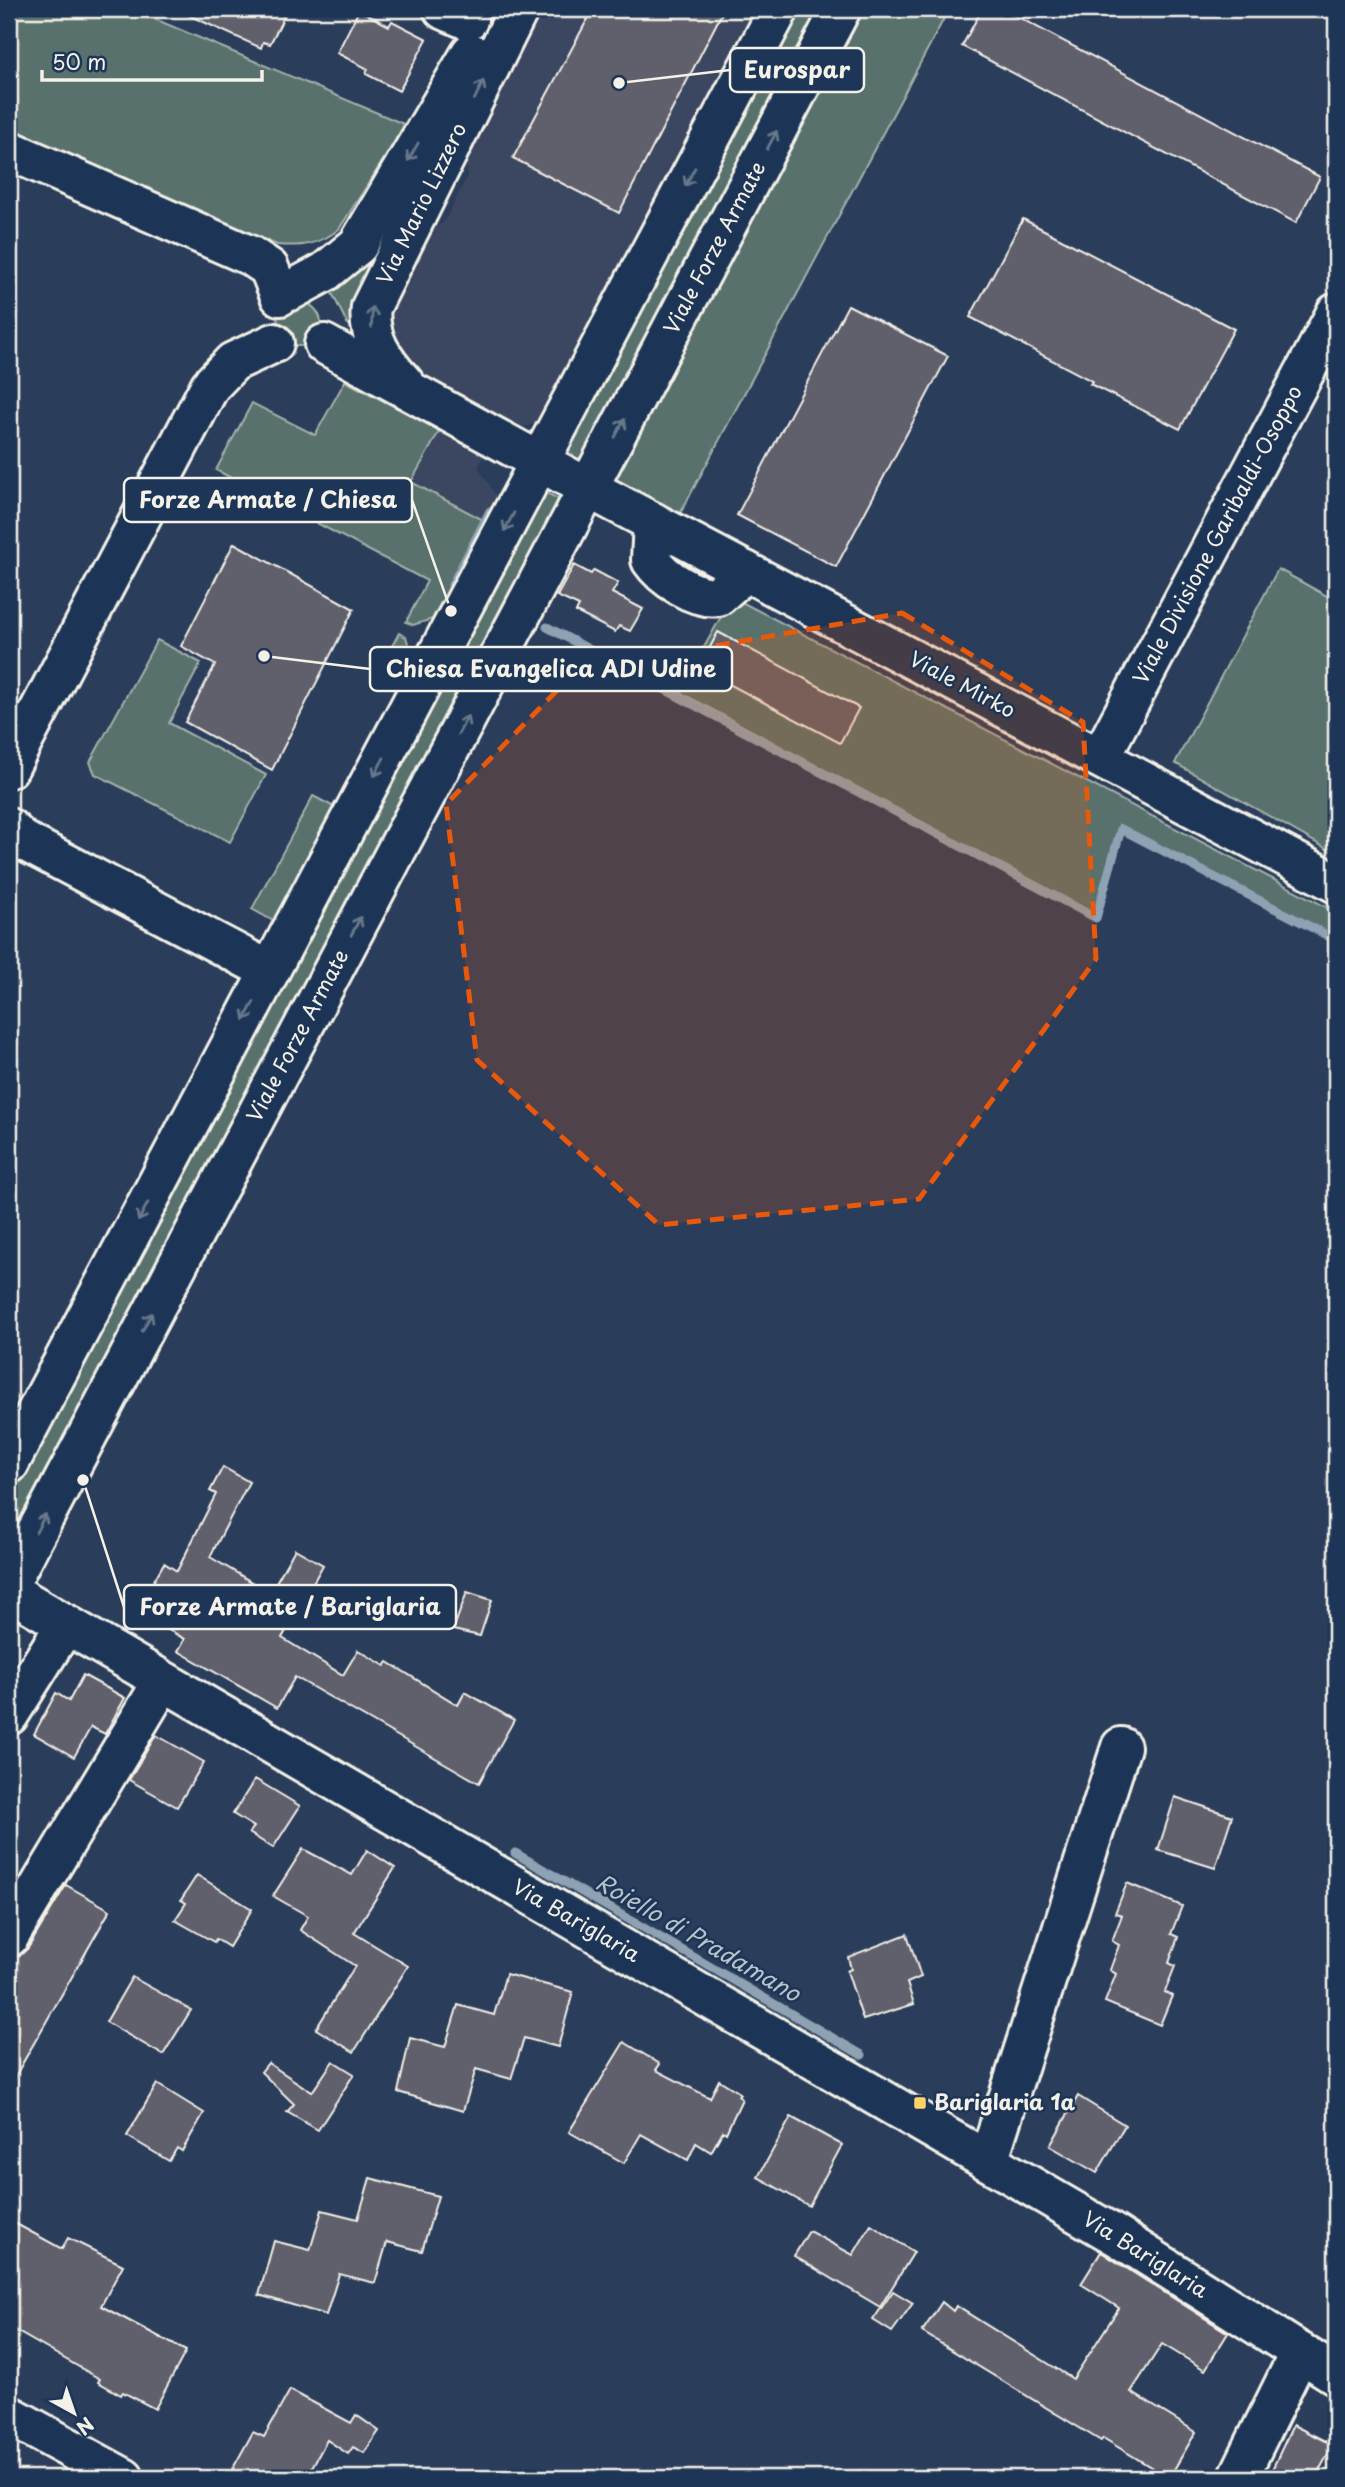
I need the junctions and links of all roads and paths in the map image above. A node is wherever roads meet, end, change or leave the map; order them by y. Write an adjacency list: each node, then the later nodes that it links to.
1 (519, 9): 10 (street, Via Mario Lizzero, one-way to 1)
2 (779, 9): 11 (street, one-way to 11)
3 (841, 9): 12 (street, Viale Forze Armate, one-way to 3)
4 (470, 12): 6 (street, Via Mario Lizzero, one-way to 6)
5 (9, 150): 6 (street)
6 (285, 293): 8 (street); 9 (street)
7 (1336, 313): 13 (street, Viale Divisione Garibaldi-Osoppo)
8 (274, 343): 9 (street); 14 (street)
9 (324, 344): 10 (street, Via Mario Lizzero)
10 (415, 395): 11 (street, Via Mario Lizzero)
11 (540, 462): 12 (street); 17 (street, one-way to 17)
12 (588, 488): 13 (street, Viale Mirko); 19 (street, Viale Forze Armate, one-way to 12)
13 (1100, 758): 16 (street, Viale Mirko)
14 (9, 768)
15 (9, 828): 17 (street)
16 (1336, 883)
17 (270, 971): 18 (street, one-way to 18)
18 (9, 1464)
19 (9, 1584)
20 (9, 1591): 21 (street, Via Bariglaria)
21 (66, 1624): 22 (street, Via Bariglaria); 23 (street)
22 (163, 1681): 25 (street); 26 (street, Via Bariglaria)
23 (9, 1715)
24 (1121, 1747): 26 (street)
25 (9, 1937)
26 (988, 2161): 27 (street, Via Bariglaria)
27 (1300, 2352): 28 (street, Via Bariglaria); 31 (street)
28 (1336, 2375)
29 (9, 2415): 30 (street)
30 (124, 2478)
31 (1238, 2478)

